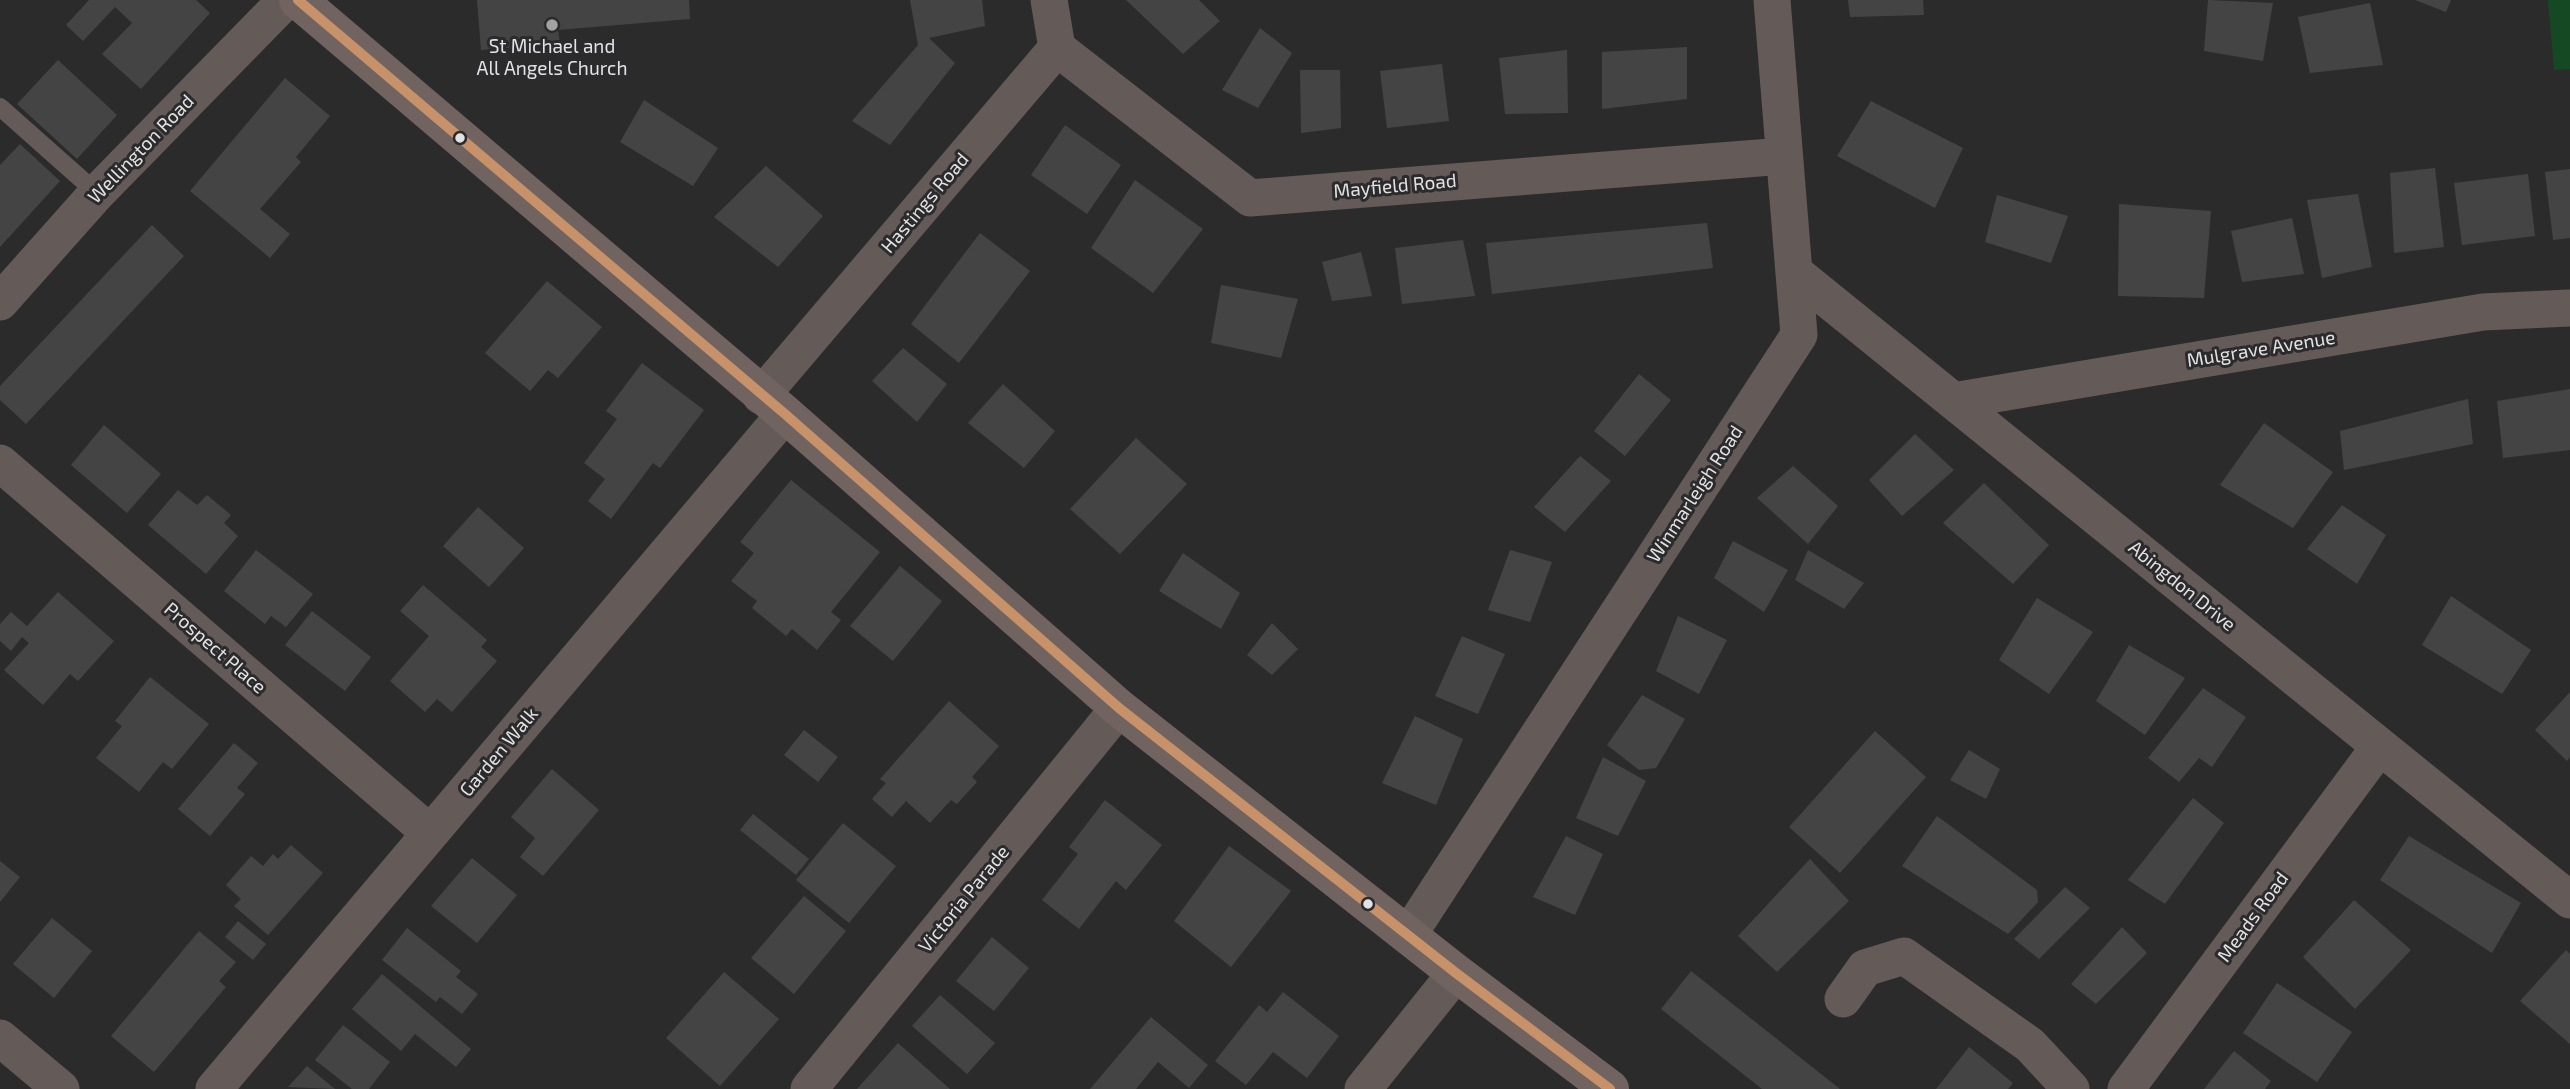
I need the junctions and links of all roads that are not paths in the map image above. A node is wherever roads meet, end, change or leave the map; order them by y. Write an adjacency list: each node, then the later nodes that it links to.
1 (286, 0): 8 (street, Wellington Road)
2 (298, 0): 13 (main road)
3 (1049, 0): 5 (street)
4 (1772, 0): 7 (street, Winmarleigh Road)
5 (1057, 48): 7 (street, Mayfield Road); 13 (street, Hastings Road)
6 (1, 108): 8 (lane)
7 (1784, 156): 9 (street, Winmarleigh Road)
8 (97, 193): 10 (street, Wellington Road)
9 (1794, 272): 12 (street, Abingdon Drive); 19 (street, Winmarleigh Road)
10 (0, 302)
11 (2570, 308): 12 (street, Mulgrave Avenue)
12 (1953, 401): 16 (street, Abingdon Drive)
13 (773, 405): 15 (main road); 17 (street, Garden Walk)
14 (0, 463): 17 (street, Prospect Place)
15 (1119, 708): 19 (main road); 25 (street, Victoria Parade)
16 (2380, 746): 18 (street, Abingdon Drive); 29 (street, Meads Road)
17 (430, 834): 24 (street, Garden Walk)
18 (2570, 900)
19 (1409, 934): 20 (main road)
20 (1456, 973): 26 (street); 27 (main road)
21 (1843, 999): 28 (street)
22 (0, 1038): 23 (street)
23 (61, 1089)
24 (214, 1089)
25 (809, 1089)
26 (1363, 1089)
27 (1611, 1089)
28 (2071, 1089)
29 (2126, 1089)

